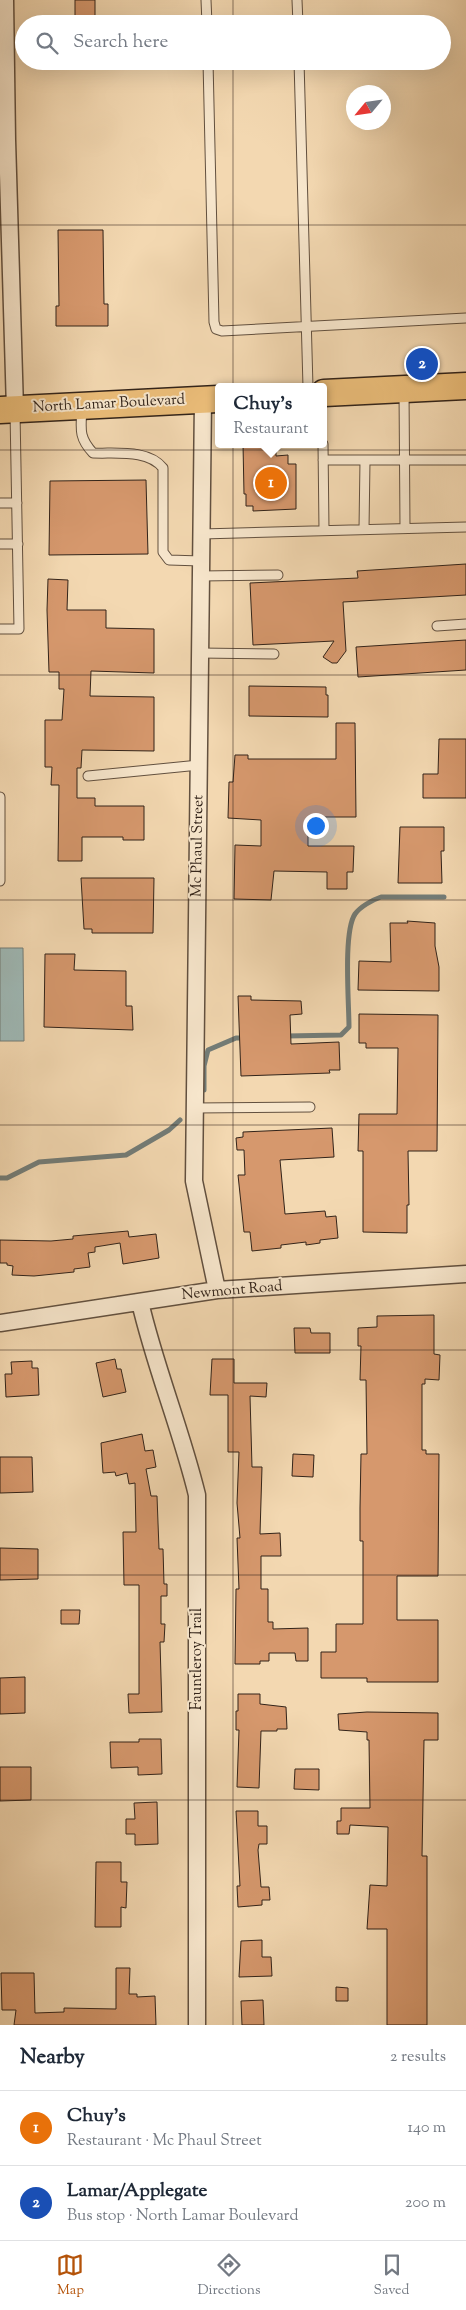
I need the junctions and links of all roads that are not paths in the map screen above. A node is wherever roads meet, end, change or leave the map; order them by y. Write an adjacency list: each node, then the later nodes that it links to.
1 (5, 0): 8 (street)
2 (206, 0): 4 (lane)
3 (297, 0): 5 (lane)
4 (207, 15)
5 (298, 15)
6 (208, 70): 11 (lane)
7 (299, 70): 11 (lane)
8 (3, 140): 9 (street)
9 (5, 277): 18 (street)
10 (466, 318): 11 (lane)
11 (307, 326): 12 (lane)
12 (308, 383)
13 (466, 386): 14 (main road)
14 (404, 389): 15 (main road); 23 (lane)
15 (327, 393)
16 (211, 399): 17 (main road, North Lamar Boulevard); 30 (street, Mc Phaul Street)
17 (82, 406): 18 (main road, North Lamar Boulevard); 33 (lane)
18 (8, 409): 25 (lane)
19 (322, 448): 20 (lane)
20 (323, 460): 22 (lane); 29 (lane)
21 (466, 460): 23 (lane)
22 (365, 461): 23 (lane); 28 (lane)
23 (405, 461): 26 (lane)
24 (0, 503): 25 (lane)
25 (17, 503): 32 (lane)
26 (405, 527): 27 (lane); 28 (lane)
27 (466, 527)
28 (364, 529): 29 (lane)
29 (324, 530): 30 (lane)
30 (202, 534): 33 (street, Mc Phaul Street)
31 (0, 544): 32 (lane)
32 (18, 544): 37 (lane)
33 (201, 569): 34 (lane); 38 (street, Mc Phaul Street)
34 (278, 575)
35 (466, 624): 36 (lane)
36 (437, 626)
37 (0, 629)
38 (200, 653): 39 (lane); 40 (street, Mc Phaul Street)
39 (274, 654)
40 (199, 765): 41 (lane); 46 (street, Mc Phaul Street)
41 (88, 776)
42 (0, 797): 43 (lane)
43 (0, 831): 44 (lane)
44 (0, 881)
45 (310, 1107): 46 (lane)
46 (195, 1108): 48 (street, Mc Phaul Street)
47 (466, 1274): 48 (street, Newmont Road)
48 (217, 1290): 49 (street, Newmont Road)
49 (140, 1302): 50 (street, Newmont Road); 51 (street, Fauntleroy Trail)
50 (0, 1322)
51 (197, 2025)

